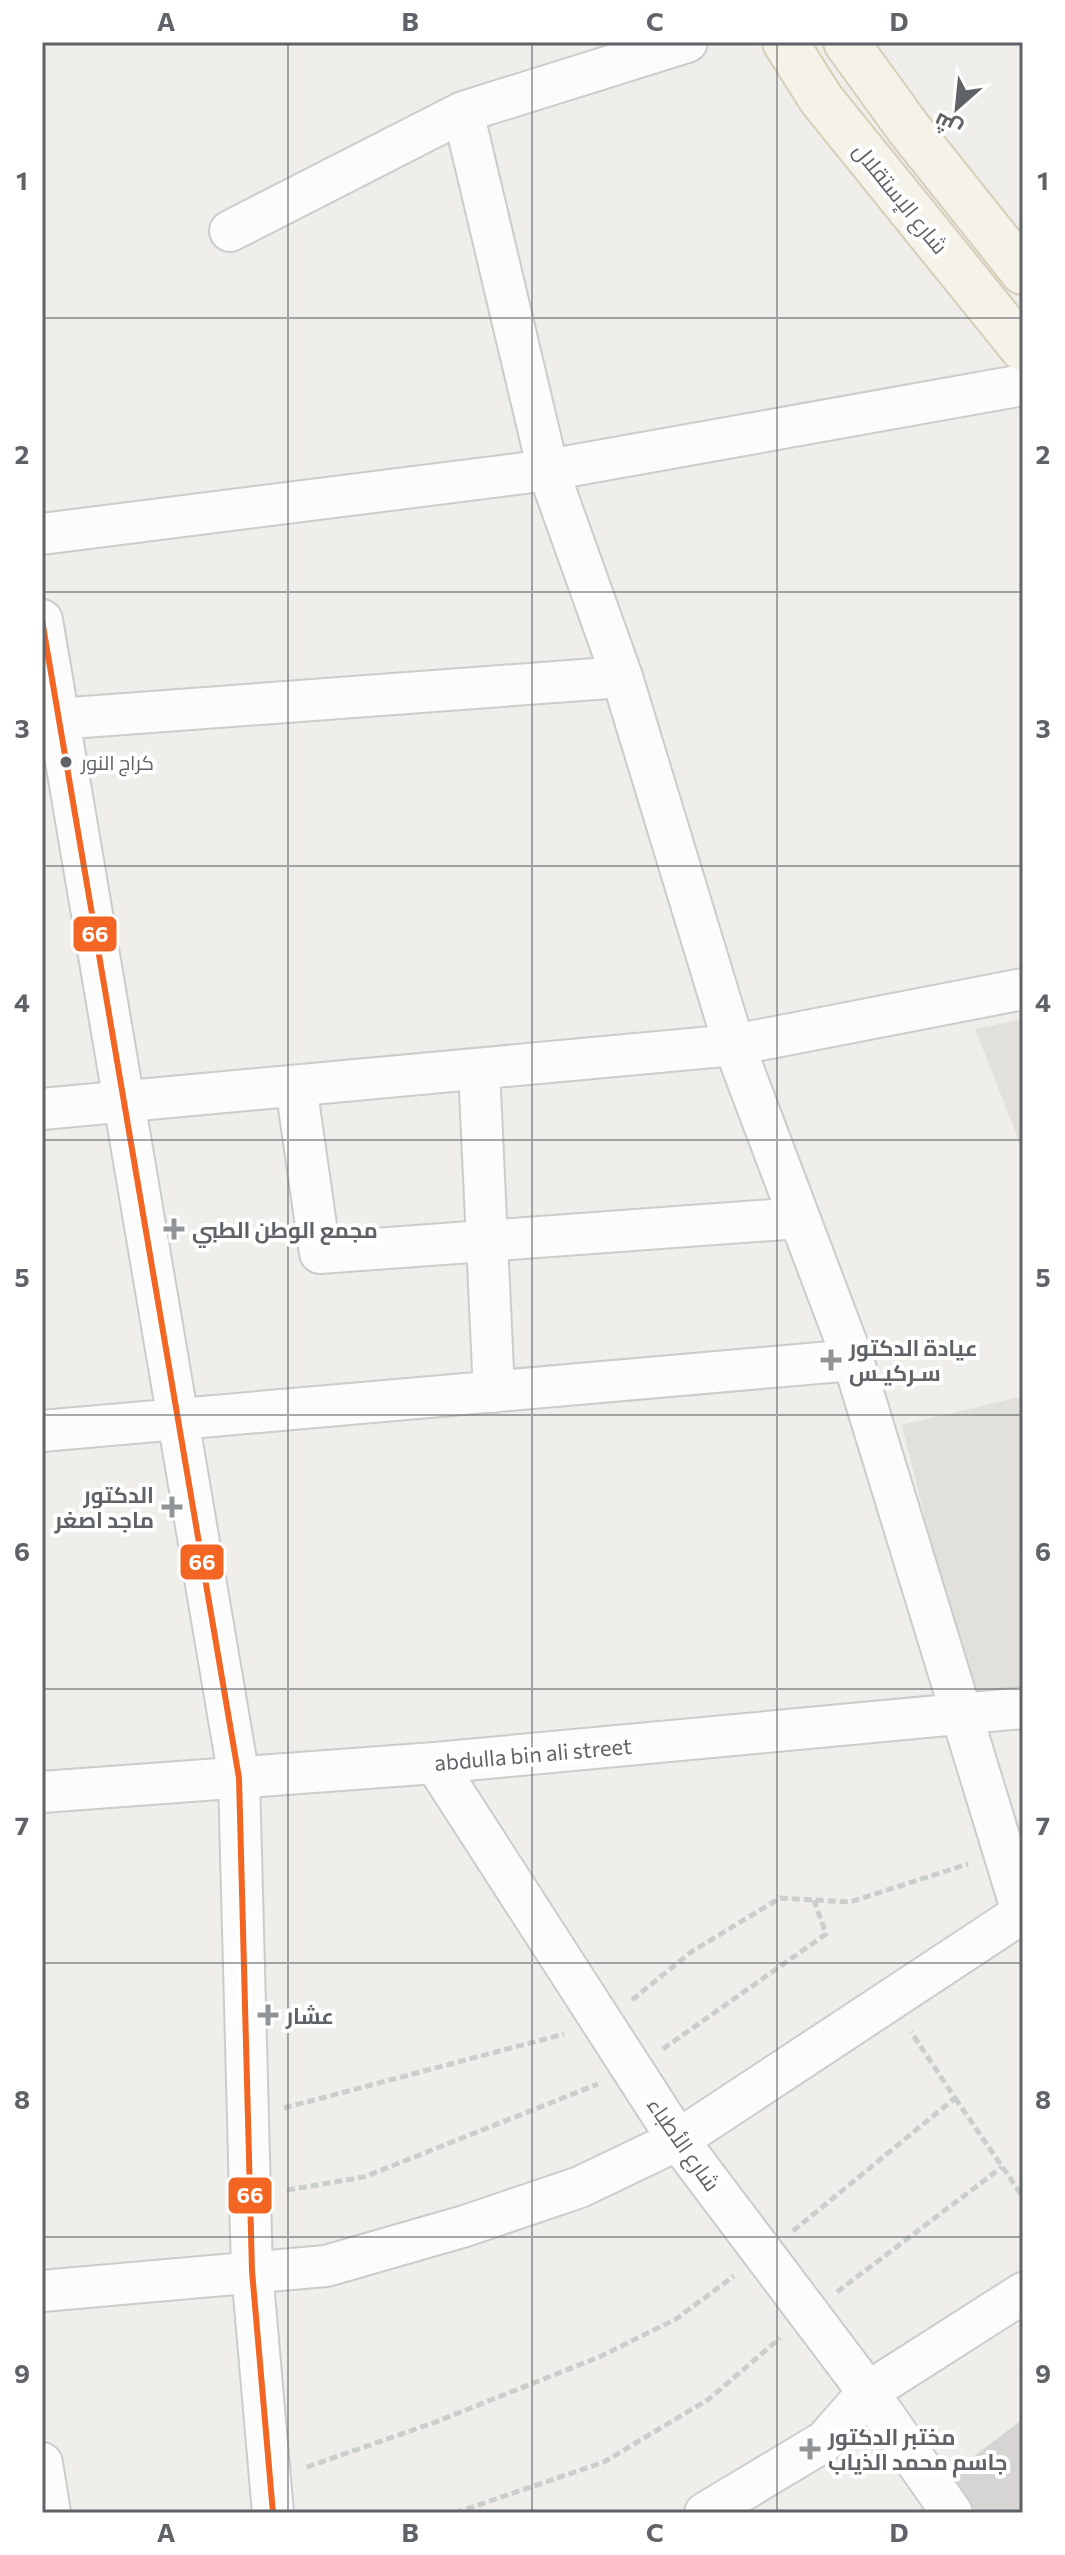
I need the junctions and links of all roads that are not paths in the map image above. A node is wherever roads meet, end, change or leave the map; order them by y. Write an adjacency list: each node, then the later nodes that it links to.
1 (687, 42): 4 (street)
2 (785, 42): 7 (main road, شارع الإستقلال)
3 (846, 42): 6 (main road)
4 (463, 112): 5 (street); 9 (street)
5 (230, 231)
6 (1023, 272)
7 (1023, 349)
8 (1023, 385): 9 (street)
9 (548, 470): 10 (street); 12 (street)
10 (42, 534)
11 (42, 620): 13 (street)
12 (622, 677): 13 (street); 15 (street)
13 (57, 719): 18 (street)
14 (1023, 989): 15 (street)
15 (734, 1045): 16 (street); 20 (street)
16 (479, 1069): 17 (street); 21 (street)
17 (296, 1086): 18 (street); 21 (street)
18 (124, 1102): 19 (street); 24 (street)
19 (42, 1109)
20 (799, 1218): 21 (street); 22 (street)
21 (487, 1241): 23 (street)
22 (853, 1360): 23 (street); 27 (street)
23 (494, 1392): 24 (street)
24 (181, 1420): 25 (street); 29 (street)
25 (42, 1431)
26 (1023, 1708): 27 (street, abdulla bin ali street)
27 (960, 1713): 28 (street, abdulla bin ali street); 31 (street)
28 (435, 1763): 29 (street, abdulla bin ali street); 32 (street, شارع الأطباء)
29 (239, 1778): 30 (street, abdulla bin ali street); 33 (street)
30 (42, 1792)
31 (1023, 1914): 32 (street)
32 (678, 2140): 33 (street); 36 (street, شارع الأطباء)
33 (252, 2271): 34 (street); 38 (street)
34 (42, 2291)
35 (1023, 2293): 36 (street)
36 (868, 2392): 40 (street); 41 (street, شارع الأطباء)
37 (42, 2463): 39 (street)
38 (271, 2497)
39 (50, 2513)
40 (705, 2513)
41 (952, 2513)

